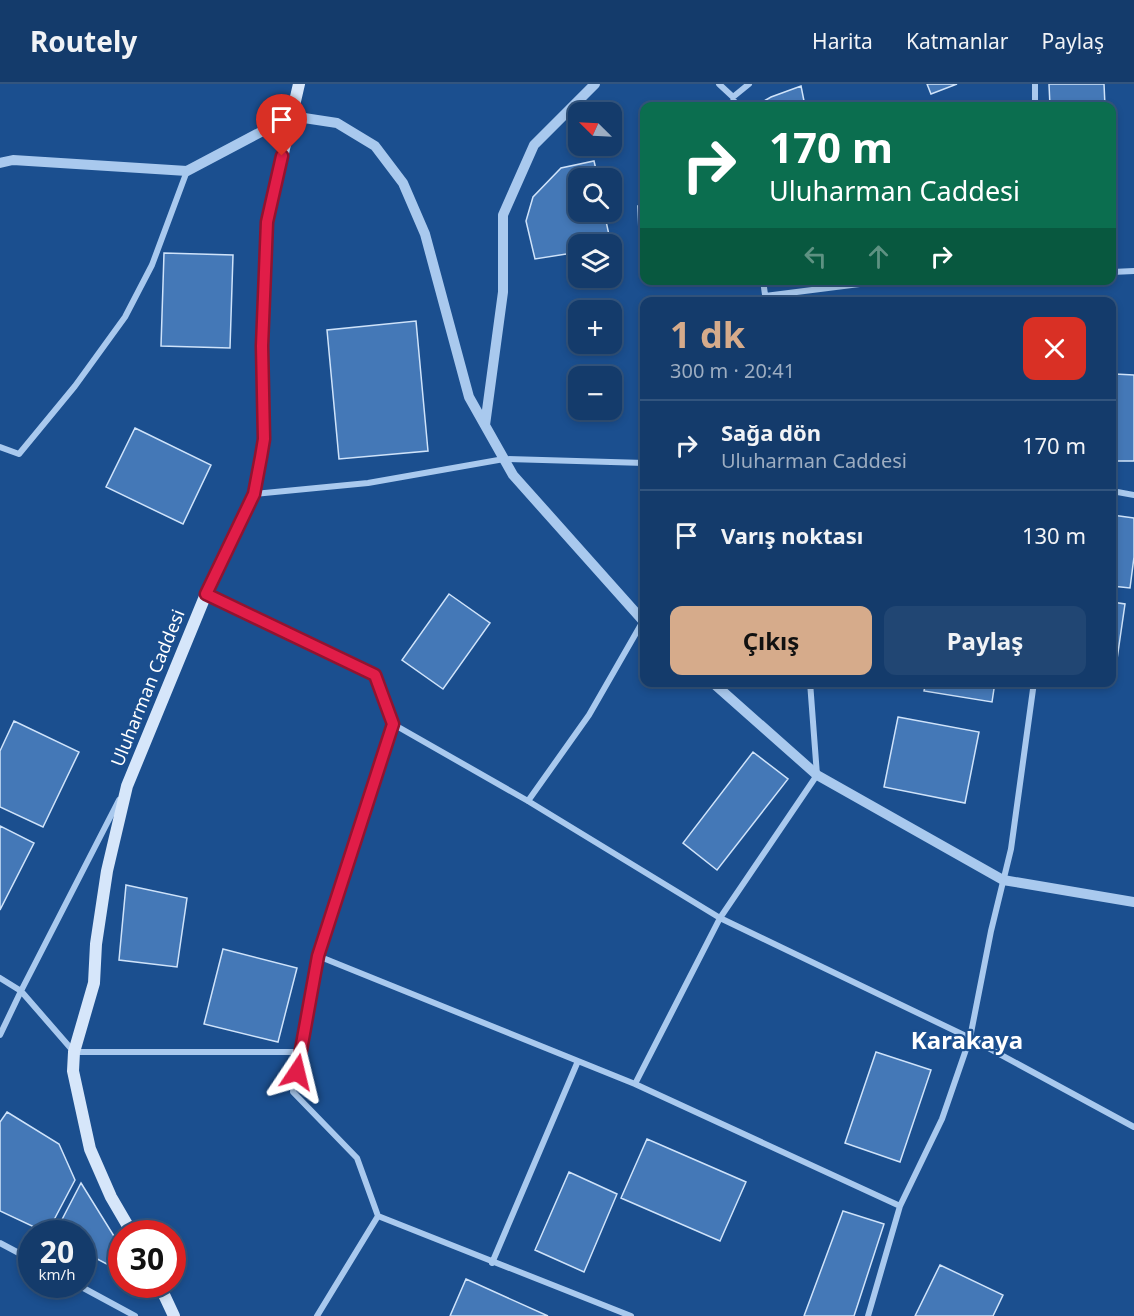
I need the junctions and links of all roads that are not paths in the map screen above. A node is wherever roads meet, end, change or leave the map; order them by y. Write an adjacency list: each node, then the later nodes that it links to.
1 (299, 84): 9 (main road, Uluharman Caddesi)
2 (595, 84): 16 (street)
3 (719, 84): 6 (street)
4 (749, 84): 6 (street)
5 (1035, 84): 8 (street)
6 (733, 97): 7 (street)
7 (734, 102)
8 (1035, 102)
9 (291, 116): 11 (street); 16 (street); 21 (main road, Uluharman Caddesi)
10 (0, 164): 11 (street)
11 (187, 171): 17 (street)
12 (1116, 272): 13 (street)
13 (1134, 272)
14 (858, 285): 15 (street)
15 (779, 297)
16 (485, 425): 18 (street)
17 (0, 447)
18 (504, 459): 19 (street); 21 (street); 24 (street)
19 (640, 463)
20 (1116, 492): 22 (street)
21 (254, 494): 23 (main road, Uluharman Caddesi)
22 (1134, 495)
23 (206, 594): 29 (street); 31 (main road, Uluharman Caddesi)
24 (640, 618)
25 (640, 629): 32 (street)
26 (718, 687): 30 (street)
27 (810, 687): 30 (street)
28 (1033, 687): 33 (street)
29 (393, 724): 32 (street); 36 (street)
30 (817, 775): 33 (street); 35 (street)
31 (127, 786): 38 (street); 41 (main road, Uluharman Caddesi)
32 (528, 801): 35 (street)
33 (1003, 880): 34 (street); 40 (street)
34 (1134, 903)
35 (720, 918): 40 (street); 44 (street)
36 (318, 956): 42 (street); 43 (street)
37 (0, 978): 38 (street)
38 (21, 991): 39 (street); 41 (street)
39 (0, 1035)
40 (970, 1038): 45 (street); 46 (street)
41 (74, 1052): 42 (street); 48 (main road, Uluharman Caddesi)
42 (300, 1052): 47 (street)
43 (578, 1061): 44 (street); 51 (street)
44 (635, 1084): 46 (street)
45 (1134, 1127)
46 (900, 1206): 58 (street)
47 (378, 1216): 51 (street); 56 (street)
48 (124, 1220)
49 (0, 1243): 50 (street)
50 (18, 1253)
51 (492, 1263): 57 (street)
52 (96, 1295): 54 (street)
53 (166, 1298): 55 (main road)
54 (135, 1316)
55 (174, 1316)
56 (317, 1316)
57 (631, 1316)
58 (868, 1316)

